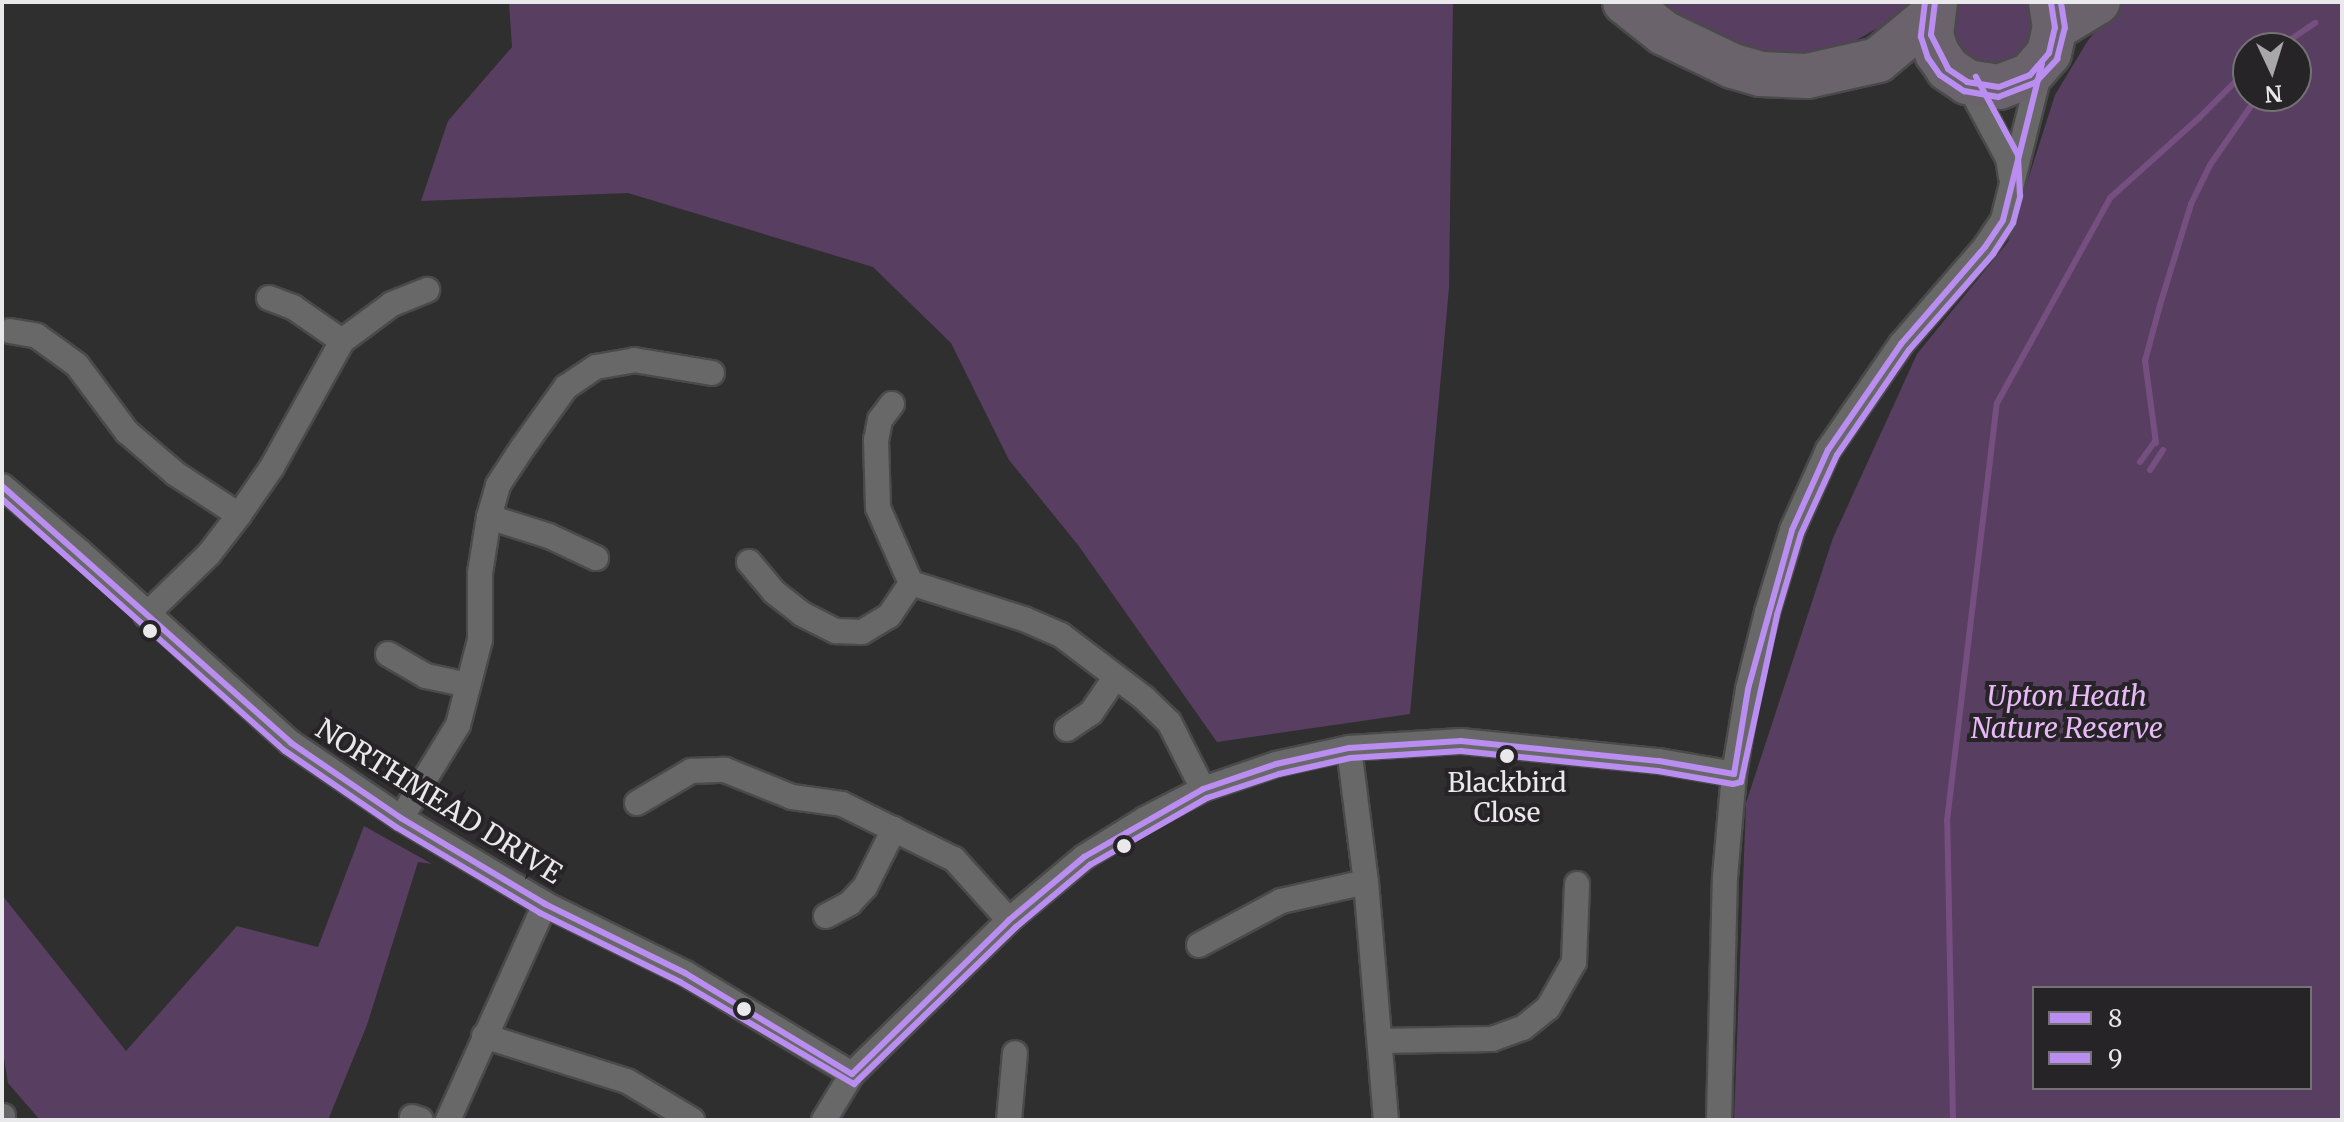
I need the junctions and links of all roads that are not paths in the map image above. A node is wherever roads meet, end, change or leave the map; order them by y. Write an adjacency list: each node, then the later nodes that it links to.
1 (1625, 2): 5 (highway)
2 (2098, 2): 4 (highway)
3 (1933, 9): 5 (highway); 6 (highway)
4 (2049, 31): 6 (highway); 7 (street)
5 (1859, 67): 6 (highway)
6 (1965, 81): 7 (street)
7 (2011, 176): 26 (street)
8 (427, 290): 11 (street)
9 (269, 298): 11 (street)
10 (10, 331): 15 (street)
11 (342, 341): 15 (street)
12 (712, 373): 16 (street)
13 (892, 404): 19 (street)
14 (2, 486): 20 (street, NORTHMEAD DRIVE)
15 (239, 515): 20 (street)
16 (489, 517): 17 (street); 23 (street)
17 (596, 558)
18 (749, 562): 19 (street)
19 (911, 583): 22 (street)
20 (146, 615): 29 (street, NORTHMEAD DRIVE)
21 (388, 654): 23 (street)
22 (1115, 678): 24 (street); 27 (street)
23 (468, 685): 29 (street)
24 (1067, 729)
25 (1349, 748): 26 (street); 27 (street); 31 (street)
26 (1734, 774): 46 (street)
27 (1203, 789): 35 (street)
28 (637, 803): 30 (street)
29 (401, 818): 33 (street, NORTHMEAD DRIVE)
30 (894, 829): 34 (street); 35 (street)
31 (1366, 882): 36 (street); 38 (street)
32 (1577, 884): 38 (street)
33 (545, 904): 37 (street); 40 (street, NORTHMEAD DRIVE)
34 (826, 916)
35 (1009, 920): 40 (street)
36 (1199, 945)
37 (484, 1036): 41 (street); 42 (street)
38 (1380, 1041): 45 (street)
39 (1015, 1053): 44 (street)
40 (852, 1074): 43 (street)
41 (677, 1116)
42 (448, 1120)
43 (824, 1120)
44 (1009, 1120)
45 (1386, 1120)
46 (1719, 1120)

